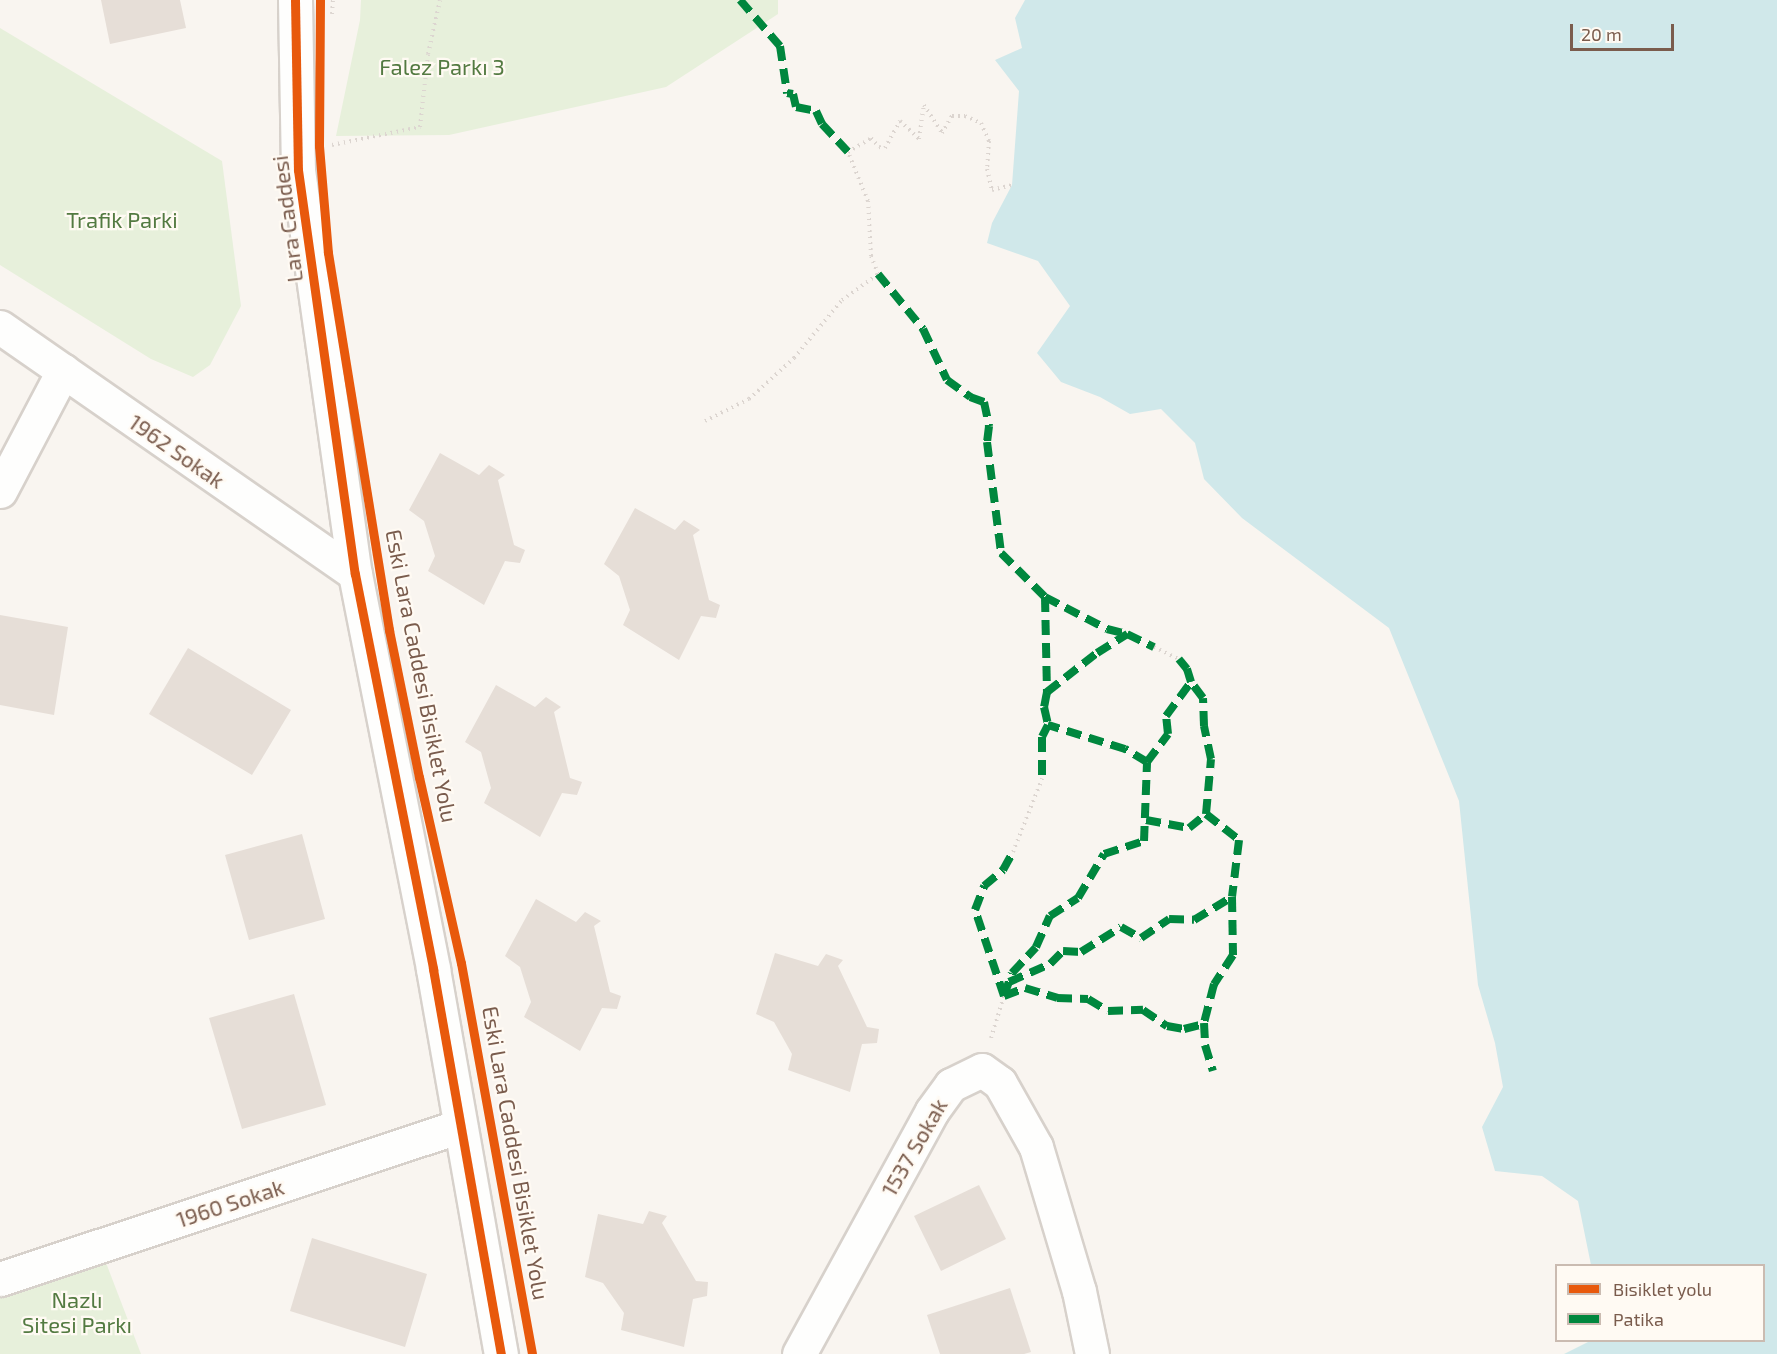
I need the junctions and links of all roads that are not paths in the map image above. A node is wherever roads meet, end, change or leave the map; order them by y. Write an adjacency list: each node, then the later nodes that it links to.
1 (295, 0): 5 (street, Lara Caddesi)
2 (0, 327): 3 (street, 1962 Sokak)
3 (63, 371): 4 (street); 5 (street, 1962 Sokak)
4 (0, 491)
5 (355, 574): 6 (street, Lara Caddesi)
6 (460, 1126): 7 (street, 1960 Sokak); 8 (street, Lara Caddesi)
7 (0, 1279)
8 (501, 1354)
9 (799, 1354): 10 (street, 1537 Sokak)
10 (1092, 1354)

